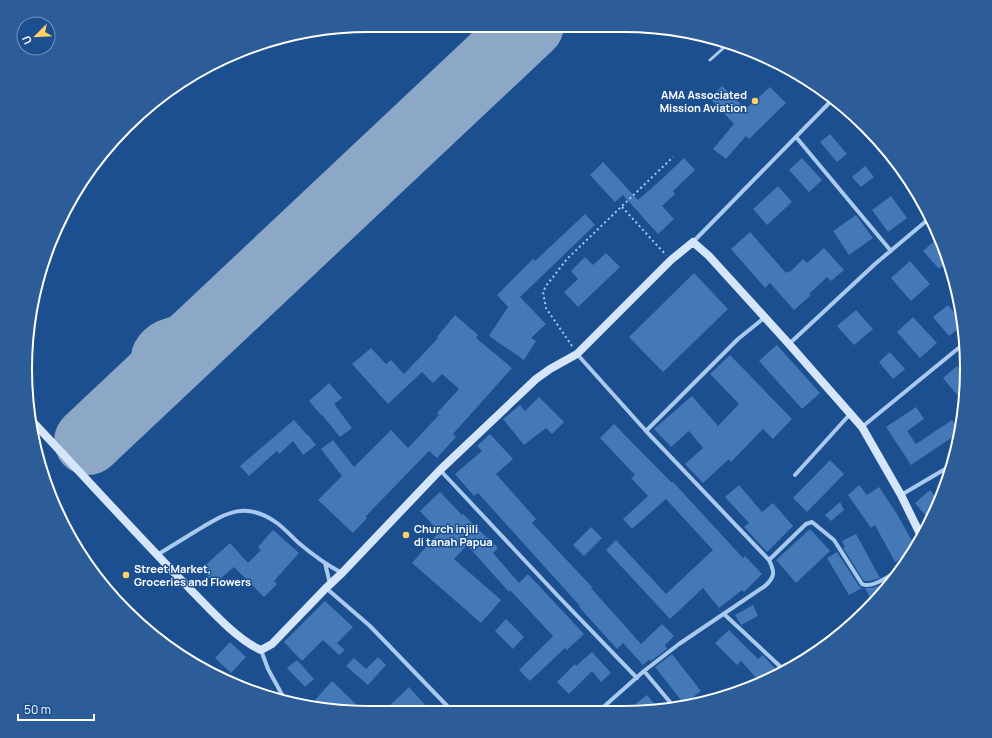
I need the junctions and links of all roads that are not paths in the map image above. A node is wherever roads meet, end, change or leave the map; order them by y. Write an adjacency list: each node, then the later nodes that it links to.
1 (724, 48): 2 (lane)
2 (710, 60)
3 (829, 103): 4 (street)
4 (796, 137): 6 (street); 7 (street)
5 (926, 222): 7 (street)
6 (693, 242): 8 (street); 11 (street)
7 (891, 251): 9 (street)
8 (764, 318): 9 (street); 15 (street)
9 (789, 344): 12 (street)
10 (959, 349): 14 (street)
11 (577, 354): 15 (street); 17 (street)
12 (852, 413): 14 (street); 18 (street)
13 (37, 426): 21 (street)
14 (862, 427): 19 (street)
15 (646, 431): 22 (street)
16 (945, 469): 19 (street)
17 (440, 470): 24 (street); 31 (street)
18 (795, 475)
19 (901, 495): 20 (street)
20 (919, 531)
21 (157, 556): 23 (street); 28 (street)
22 (769, 560): 25 (street); 27 (street)
23 (324, 563): 24 (street); 26 (street)
24 (342, 573): 26 (street)
25 (888, 576)
26 (328, 586): 28 (street); 34 (street)
27 (724, 614): 29 (street); 30 (street)
28 (261, 650): 32 (street)
29 (781, 667)
30 (644, 671): 31 (street); 33 (street)
31 (637, 678): 35 (street)
32 (282, 695)
33 (670, 703)
34 (447, 706)
35 (605, 706)

